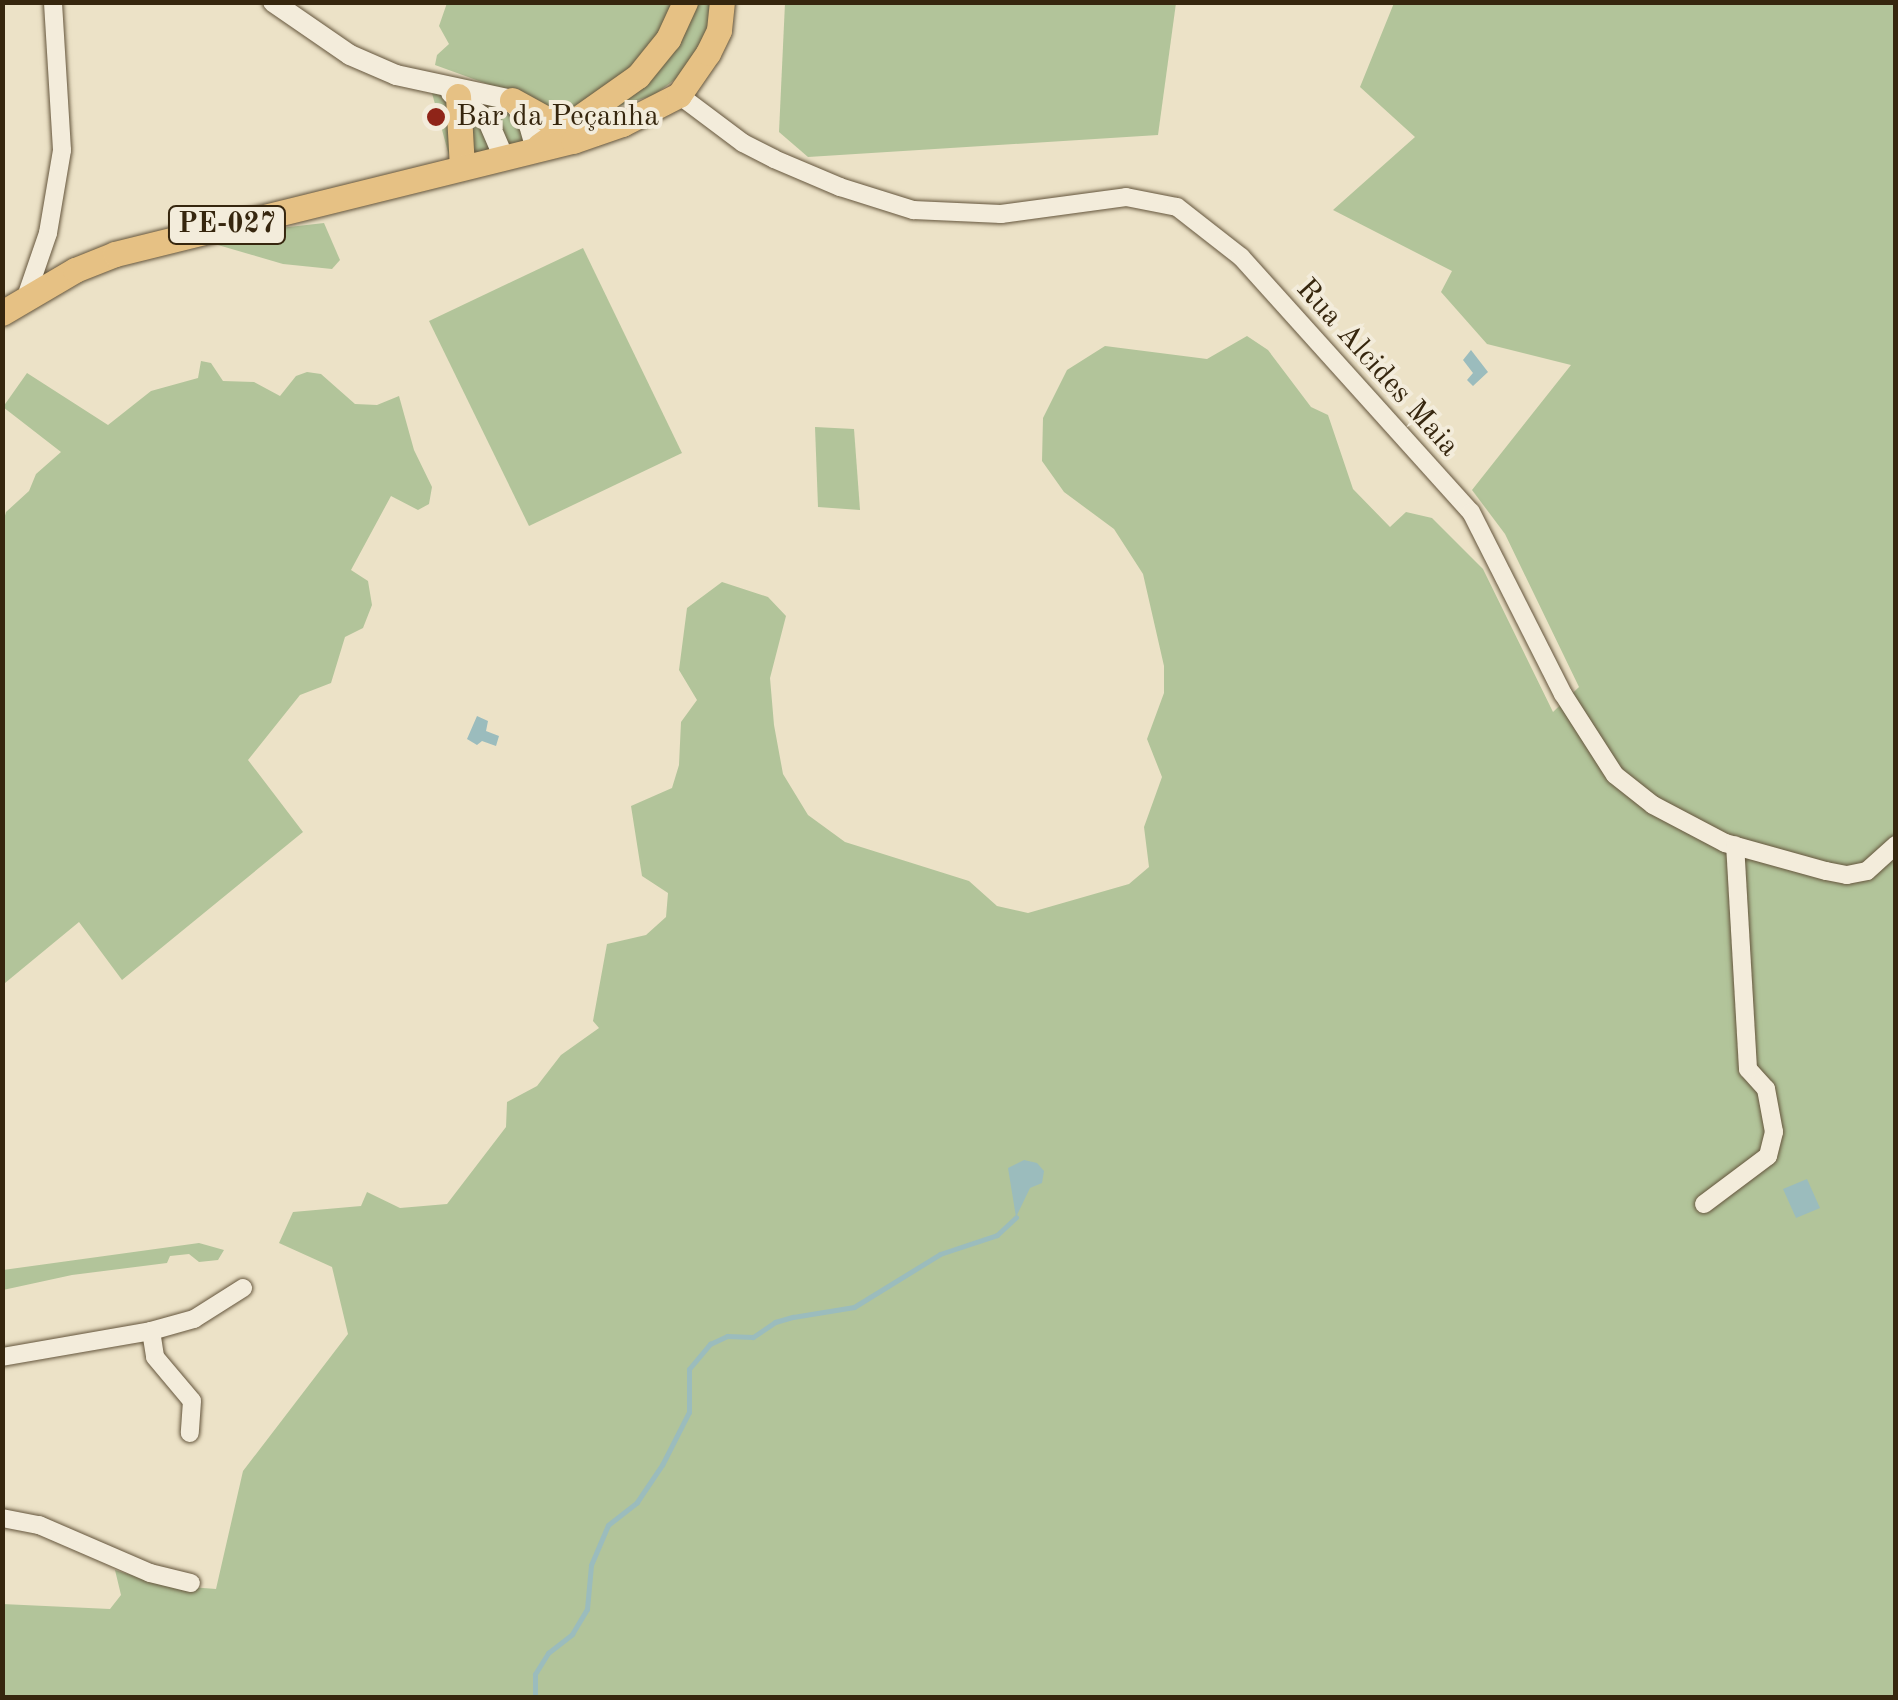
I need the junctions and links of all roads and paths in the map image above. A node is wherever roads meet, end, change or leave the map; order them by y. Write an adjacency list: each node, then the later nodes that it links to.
1 (53, 2): 13 (street)
2 (273, 2): 5 (street)
3 (685, 2): 9 (main road, PE-027)
4 (722, 2): 6 (main road, PE-027)
5 (430, 82): 7 (street); 8 (street)
6 (679, 95): 10 (main road, PE-027); 15 (street, Rua Alcides Maia)
7 (458, 96): 11 (street); 12 (main road)
8 (512, 100): 9 (main road); 10 (street)
9 (560, 127): 10 (main road, PE-027)
10 (536, 150): 11 (main road, PE-027)
11 (504, 158): 12 (main road, PE-027)
12 (462, 167): 13 (main road, PE-027)
13 (26, 297): 14 (main road, PE-027)
14 (2, 312)
15 (1736, 845): 16 (street, Rua Alcides Maia); 17 (street)
16 (1896, 846)
17 (1704, 1204)
18 (244, 1288): 19 (street)
19 (151, 1331): 20 (street); 21 (street)
20 (2, 1356)
21 (190, 1433)
22 (2, 1518): 23 (street)
23 (190, 1583)

